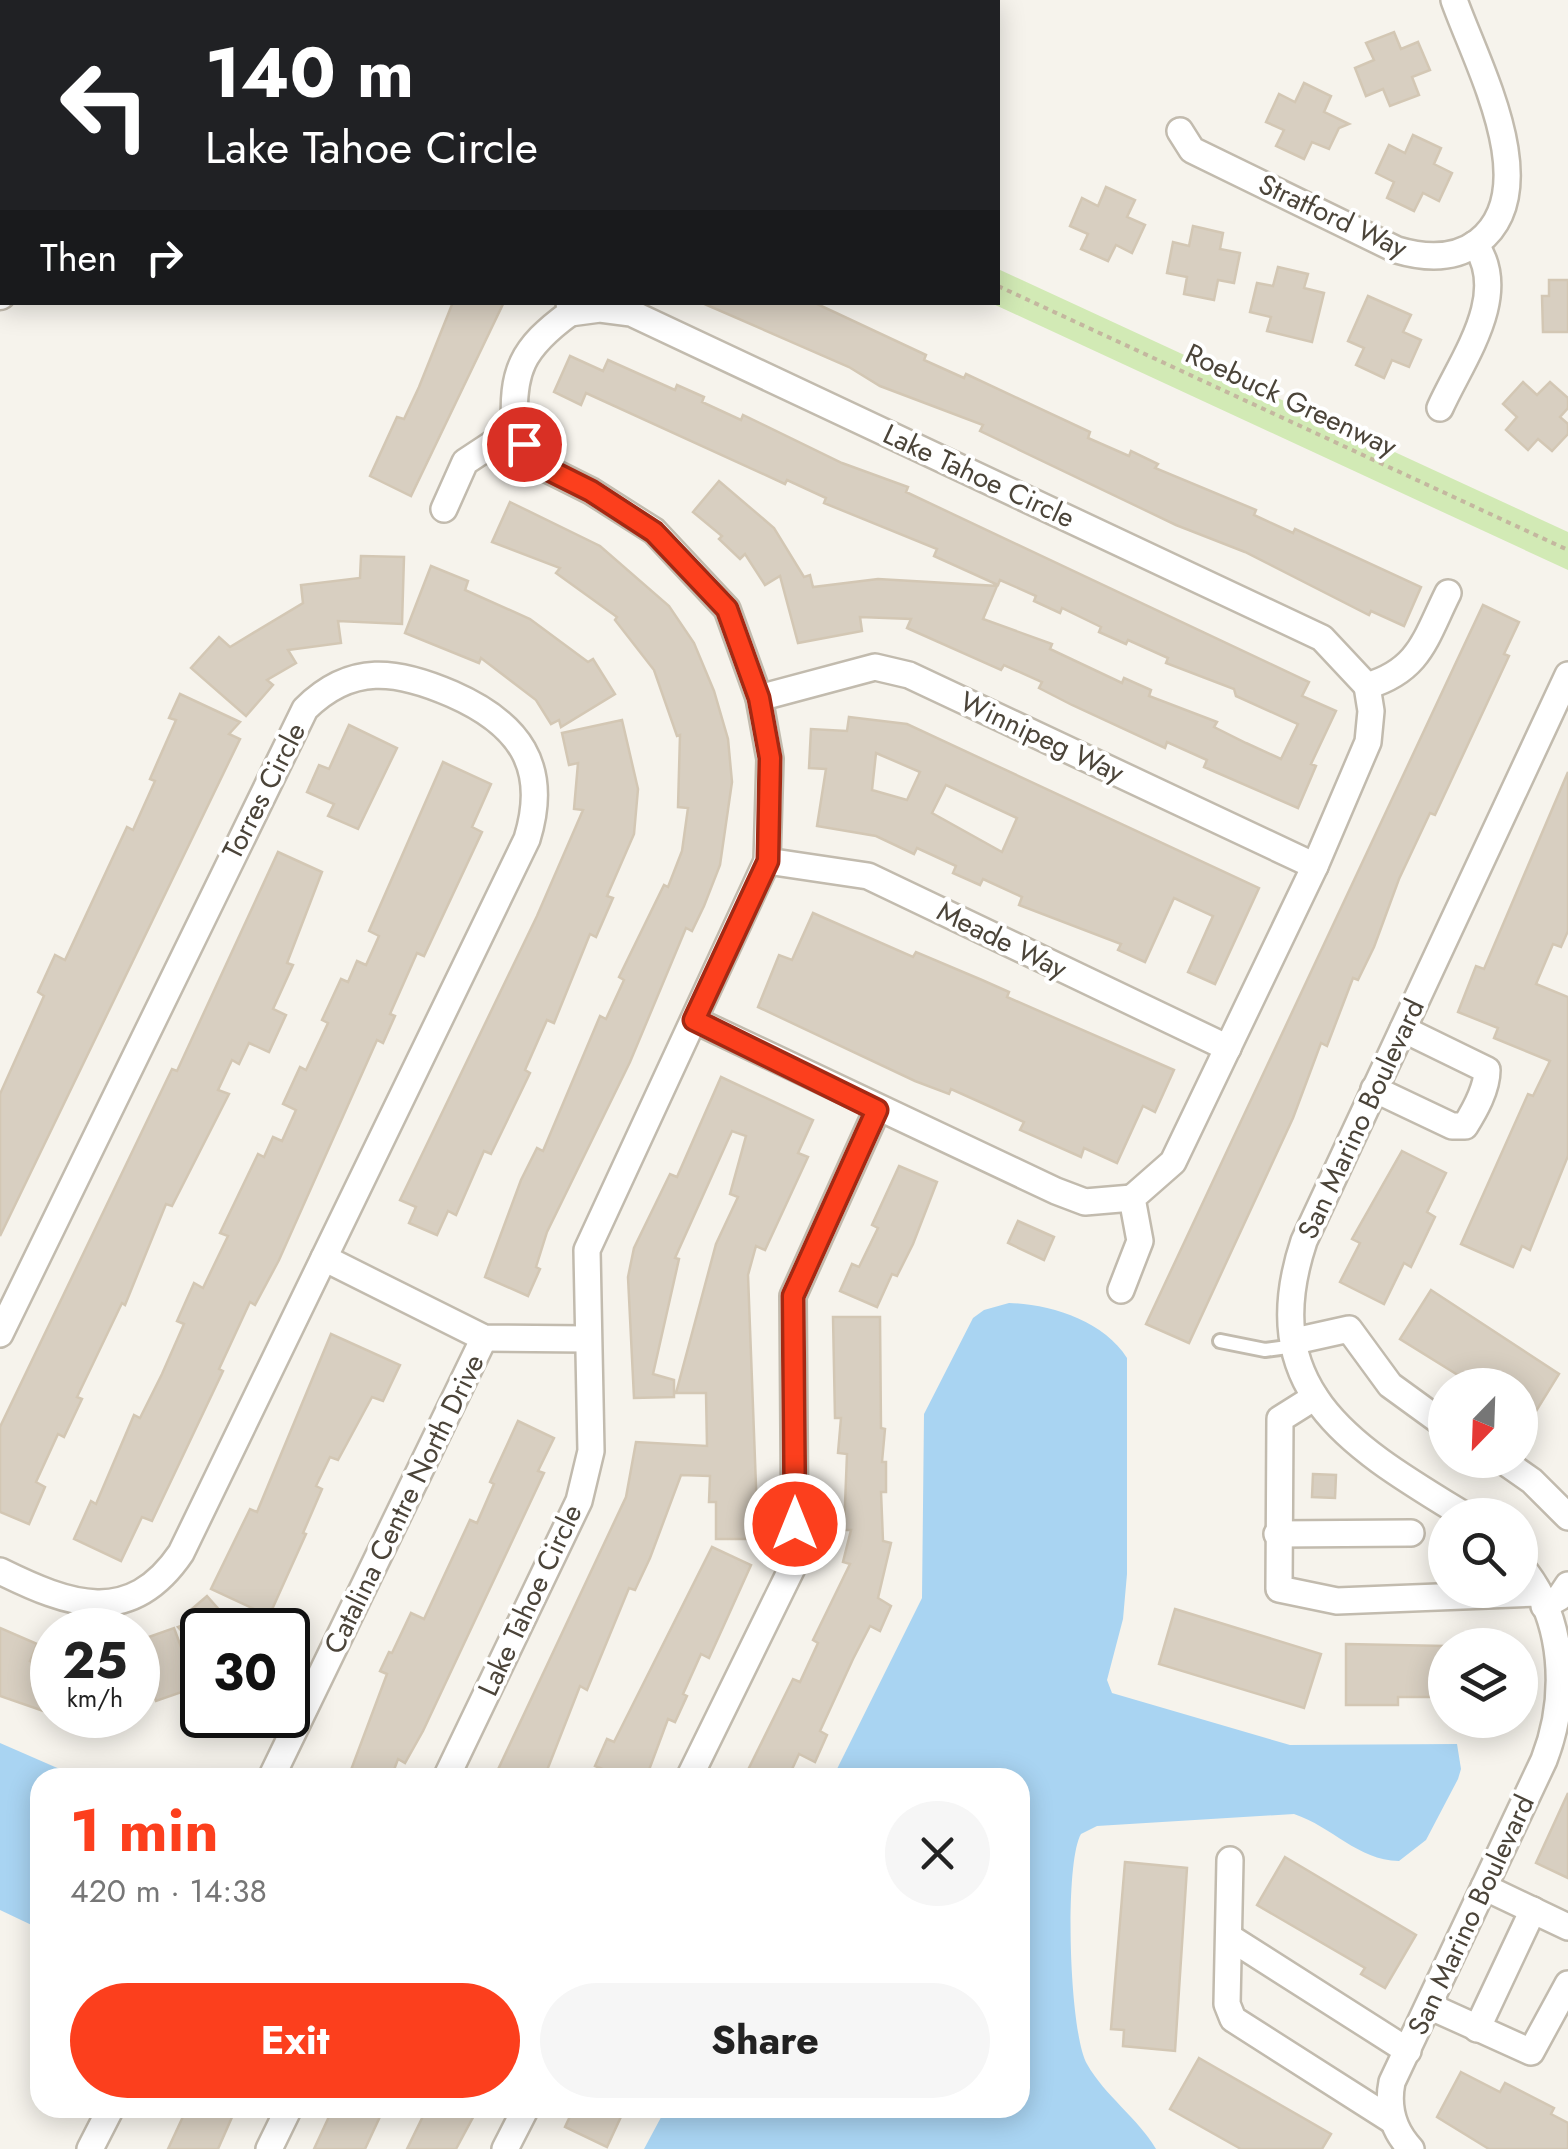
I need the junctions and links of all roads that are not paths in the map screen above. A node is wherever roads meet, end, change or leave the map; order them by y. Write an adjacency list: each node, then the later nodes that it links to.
1 (1454, 0): 3 (street)
2 (1180, 131): 3 (street, Stratford Way)
3 (1475, 244): 5 (street)
4 (569, 308): 6 (street, Lake Tahoe Circle); 10 (street, Lake Tahoe Circle)
5 (1440, 408)
6 (515, 429): 7 (street); 11 (street, Lake Tahoe Circle)
7 (444, 510)
8 (1448, 592): 10 (street)
9 (1568, 675): 12 (street, San Marino Boulevard)
10 (1367, 686): 14 (street)
11 (759, 698): 13 (street, Lake Tahoe Circle); 14 (street, Winnipeg Way)
12 (1558, 722): 16 (street, San Marino Boulevard)
13 (768, 861): 15 (street, Lake Tahoe Circle); 17 (street, Meade Way)
14 (1315, 866): 17 (street)
15 (694, 1020): 19 (street); 25 (street, Lake Tahoe Circle)
16 (1403, 1029): 18 (street, San Marino Boulevard); 18 (street)
17 (1228, 1048): 20 (street)
18 (1374, 1090): 27 (street, San Marino Boulevard)
19 (877, 1110): 20 (street); 41 (street)
20 (1132, 1198): 22 (street)
21 (324, 1258): 23 (street, Torres Circle); 24 (street); 35 (street, Torres Circle)
22 (1120, 1290)
23 (0, 1334)
24 (484, 1338): 25 (street); 39 (street, Catalina Centre North Drive)
25 (586, 1339): 40 (street, Lake Tahoe Circle)
26 (1220, 1340): 27 (lane)
27 (1295, 1344): 28 (street, San Marino Boulevard); 29 (street)
28 (1315, 1397): 31 (street, San Marino Boulevard); 34 (street)
29 (1428, 1413)
30 (1528, 1478): 32 (street)
31 (1438, 1498)
32 (1568, 1517)
33 (1411, 1533): 34 (street)
34 (1278, 1534): 38 (street)
35 (0, 1571)
36 (1568, 1584): 38 (street)
37 (1538, 1595): 38 (street, San Marino Boulevard)
38 (1541, 1600): 43 (street, San Marino Boulevard)
39 (276, 1768)
40 (451, 1768)
41 (694, 1768)
42 (1230, 1860): 46 (street)
43 (1484, 1887): 44 (street); 48 (street, San Marino Boulevard)
44 (1533, 1910): 45 (street); 49 (street)
45 (1568, 1928)
46 (1229, 1937): 50 (street); 54 (street)
47 (1568, 1984): 49 (street)
48 (1429, 2006): 49 (street); 50 (street, San Marino Boulevard)
49 (1477, 2029)
50 (1408, 2051): 54 (street, San Marino Boulevard)
51 (105, 2118): 55 (street)
52 (283, 2118): 56 (street)
53 (521, 2118): 57 (street)
54 (1394, 2121): 58 (street)
55 (90, 2149)
56 (269, 2149)
57 (505, 2149)
58 (1411, 2149)

